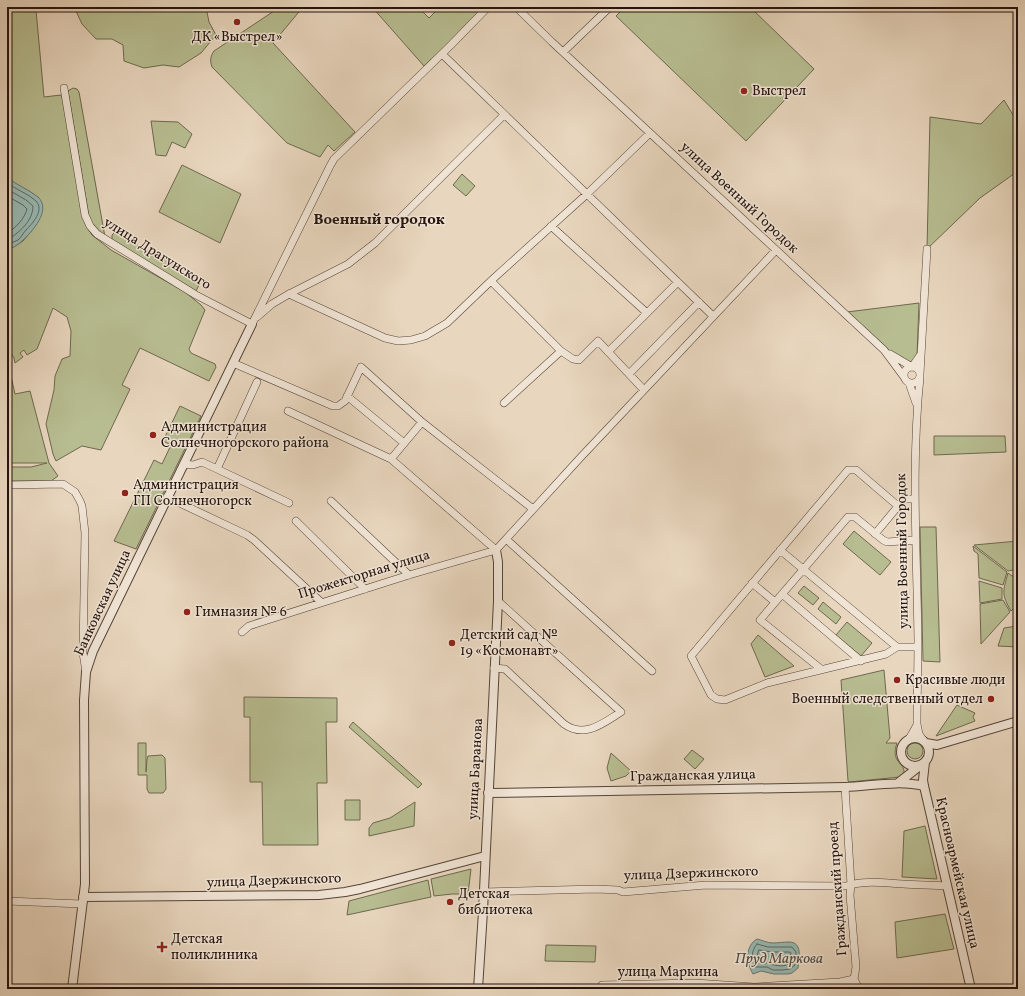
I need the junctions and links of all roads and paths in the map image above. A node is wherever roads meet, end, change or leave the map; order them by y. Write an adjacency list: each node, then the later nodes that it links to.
1 (488, 7): 5 (street)
2 (516, 7): 4 (street, улица Военный Городок)
3 (610, 7): 4 (street)
4 (563, 52): 8 (street, улица Военный Городок)
5 (442, 54): 7 (street); 19 (street)
6 (64, 88): 19 (street, улица Драгунского)
7 (504, 114): 9 (street); 15 (street)
8 (650, 133): 9 (street); 12 (street, улица Военный Городок)
9 (587, 194): 10 (street); 14 (street)
10 (552, 226): 13 (street); 17 (street)
11 (927, 249): 21 (street, улица Военный Городок)
12 (776, 250): 18 (street); 20 (street, улица Военный Городок)
13 (491, 281): 15 (street); 22 (street)
14 (678, 282): 16 (street); 17 (street)
15 (289, 294): 19 (street)
16 (699, 302): 18 (street); 26 (street)
17 (647, 313): 23 (street)
18 (713, 316): 31 (street)
19 (253, 321): 24 (street, Банковская улица)
20 (884, 350): 25 (street); 28 (street, улица Военный Городок)
21 (922, 350): 25 (street); 27 (street, улица Военный Городок)
22 (561, 351): 23 (street); 33 (street)
23 (608, 352): 26 (street)
24 (233, 363): 32 (street); 39 (street, Банковская улица)
25 (912, 366): 27 (street); 28 (street)
26 (629, 374): 31 (street)
27 (920, 375): 30 (street); 34 (street, улица Военный Городок)
28 (904, 376): 30 (street)
29 (257, 382): 40 (street)
30 (909, 383): 34 (street)
31 (644, 390): 47 (street)
32 (347, 396): 36 (street); 37 (street)
33 (504, 403)
34 (917, 410): 43 (street, улица Военный Городок)
35 (288, 411): 38 (street)
36 (422, 422): 37 (street); 47 (street)
37 (404, 443): 38 (street)
38 (391, 459): 52 (street)
39 (184, 464): 40 (street); 42 (street, Банковская улица)
40 (217, 469): 45 (street)
41 (7, 485): 69 (street)
42 (168, 498): 60 (street); 69 (street, Банковская улица)
43 (915, 499): 46 (street); 51 (street, улица Военный Городок)
44 (331, 501): 55 (street)
45 (289, 503)
46 (898, 506): 49 (street); 53 (street)
47 (533, 509): 50 (street)
48 (296, 521): 57 (street)
49 (875, 534): 51 (street); 54 (street)
50 (506, 539): 52 (street); 68 (street)
51 (916, 540): 64 (street, улица Военный Городок)
52 (496, 550): 55 (street, Прожекторная улица); 59 (street, улица Баранова)
53 (780, 550): 54 (street); 56 (street)
54 (804, 569): 58 (street); 63 (street)
55 (409, 575): 57 (street, Прожекторная улица)
56 (752, 583): 61 (street); 67 (street)
57 (365, 589): 60 (street, Прожекторная улица)
58 (782, 594): 61 (street); 65 (street)
59 (498, 601): 66 (street, улица Баранова); 66 (street)
60 (321, 602): 62 (street, Прожекторная улица)
61 (776, 602): 67 (street)
62 (242, 632)
63 (897, 647): 64 (street); 65 (street)
64 (918, 647): 71 (street, улица Военный Городок)
65 (861, 660): 67 (street)
66 (494, 668): 80 (street, улица Баранова)
67 (821, 669)
68 (652, 671)
69 (86, 672): 87 (street, Банковская улица)
70 (1018, 721): 74 (street)
71 (917, 724): 72 (street); 73 (street)
72 (909, 739): 73 (street); 76 (street)
73 (925, 741): 74 (street); 75 (street)
74 (937, 745): 75 (street)
75 (929, 753): 76 (street)
76 (916, 765): 77 (street); 78 (street); 78 (street, Красноармейская улица)
77 (898, 783): 78 (street, Гражданская улица); 79 (street, Гражданская улица)
78 (924, 783): 85 (street, Красноармейская улица)
79 (845, 787): 80 (street, Гражданская улица); 84 (street, Гражданский проезд)
80 (488, 793): 81 (street, улица Баранова)
81 (485, 856): 82 (street, улица Дзержинского); 83 (street, улица Баранова)
82 (473, 859): 83 (street); 87 (street, улица Дзержинского)
83 (484, 869): 86 (street, улица Баранова)
84 (851, 885): 85 (street, улица Дзержинского); 86 (street, улица Дзержинского); 89 (street, Гражданский проезд)
85 (947, 886): 94 (street, Красноармейская улица)
86 (484, 892): 92 (street, улица Баранова)
87 (83, 900): 88 (street, улица Дзержинского); 91 (street, Банковская улица)
88 (7, 901)
89 (854, 979): 90 (street, улица Маркина); 93 (street, Гражданский проезд)
90 (602, 985)
91 (72, 989)
92 (478, 989)
93 (858, 989)
94 (971, 989)

